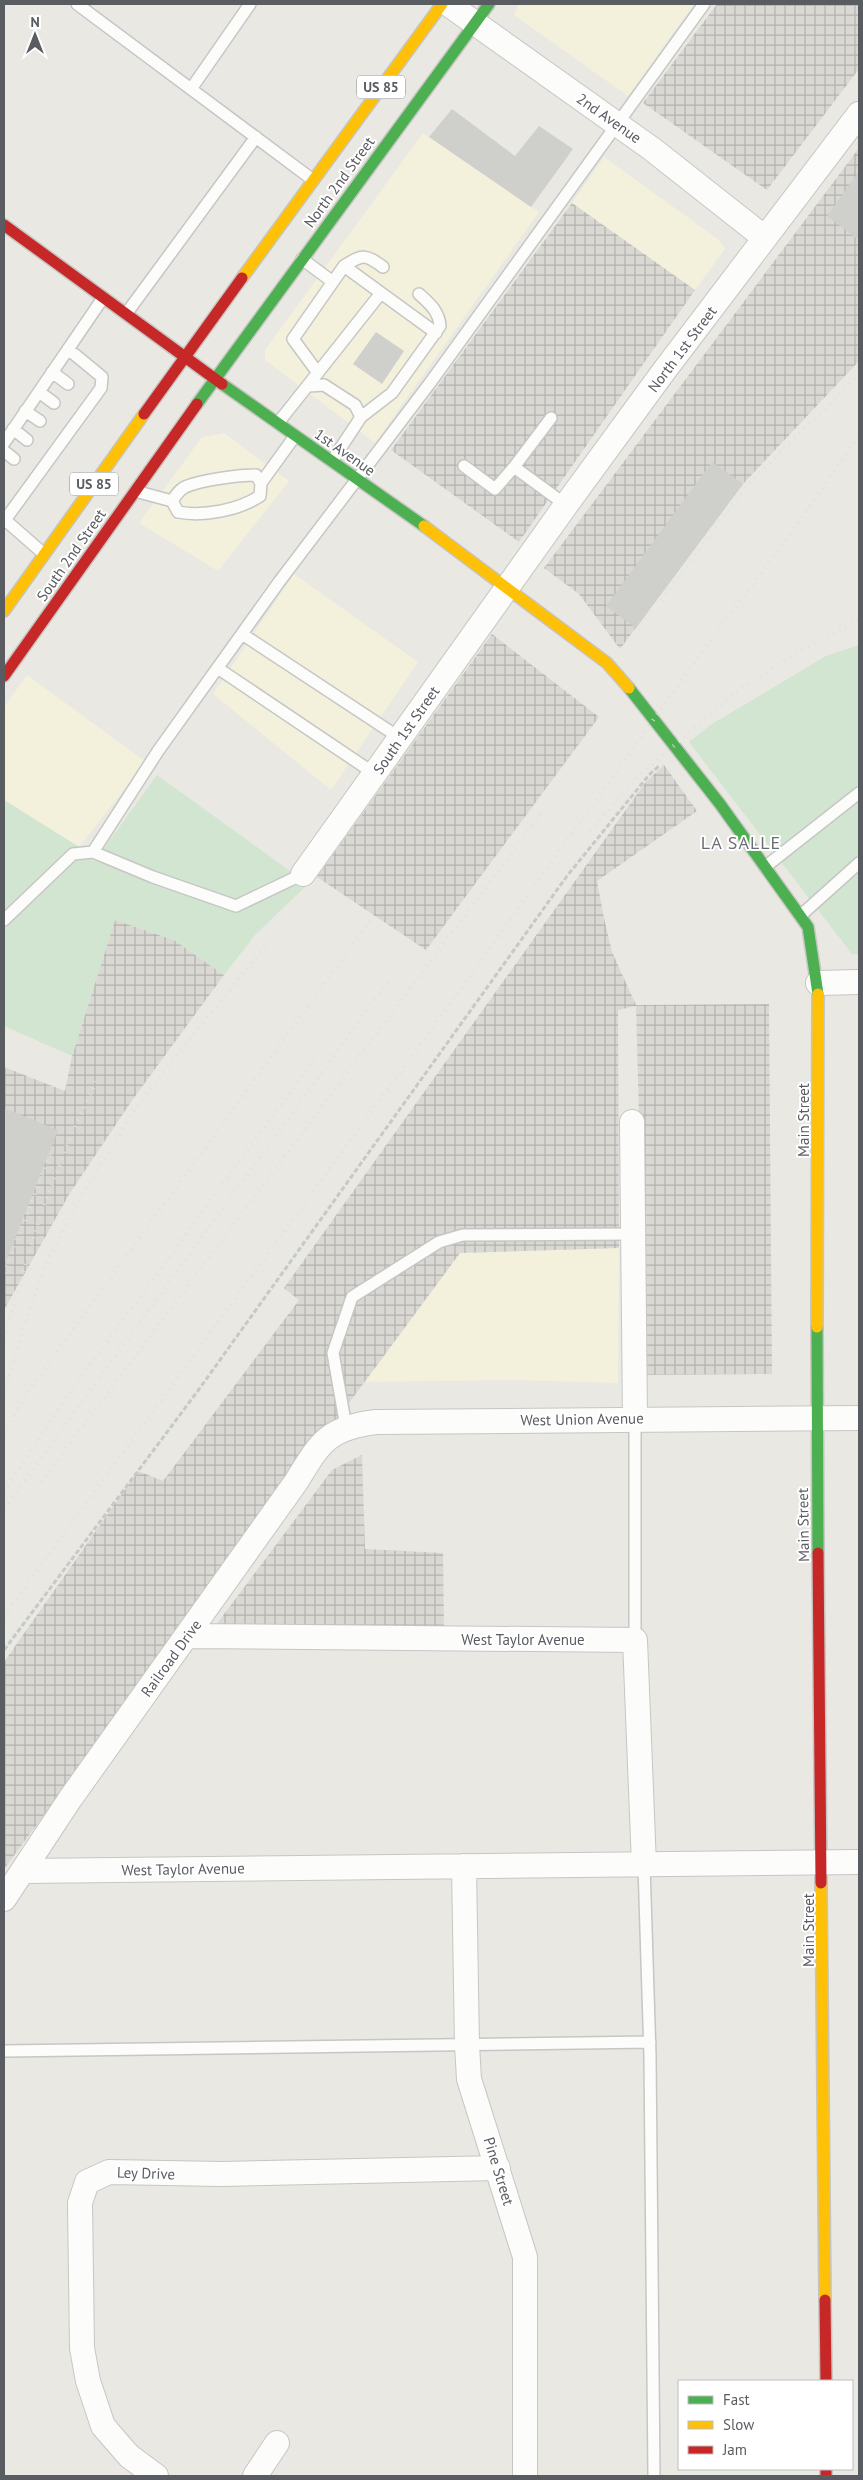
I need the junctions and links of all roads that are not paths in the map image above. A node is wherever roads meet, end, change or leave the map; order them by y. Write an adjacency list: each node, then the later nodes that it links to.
1 (77, 4): 8 (lane)
2 (250, 4): 8 (lane)
3 (442, 4): 12 (main road, North 2nd Street / US 85)
4 (448, 4): 7 (street, 2nd Avenue)
5 (489, 4): 7 (main road, North 2nd Street / US 85)
6 (704, 4): 10 (lane)
7 (475, 24): 10 (street, 2nd Avenue); 15 (main road, North 2nd Street / US 85)
8 (191, 89): 11 (lane)
9 (859, 114): 14 (street, North 1st Street)
10 (617, 124): 14 (street, 2nd Avenue); 49 (lane)
11 (256, 137): 12 (lane); 22 (lane)
12 (313, 180): 25 (main road, North 2nd Street / US 85)
13 (4, 225): 21 (main road, 1st Avenue)
14 (765, 238): 53 (street, North 1st Street)
15 (302, 258): 18 (lane); 28 (main road, North 2nd Street / US 85)
16 (344, 266): 17 (lane); 18 (lane); 19 (lane)
17 (383, 267)
18 (333, 282): 27 (lane)
19 (381, 293): 23 (lane); 27 (lane)
20 (419, 294): 23 (lane)
21 (104, 298): 22 (main road, 1st Avenue); 24 (lane)
22 (126, 314): 25 (main road, 1st Avenue)
23 (436, 333): 35 (lane)
24 (68, 349): 26 (lane); 37 (lane)
25 (184, 356): 28 (main road, 1st Avenue); 55 (main road, South 2nd Street / US 85)
26 (52, 372): 29 (lane); 31 (lane)
27 (318, 373): 30 (lane)
28 (215, 379): 39 (main road, 1st Avenue); 51 (main road, South 2nd Street / US 85)
29 (68, 384)
30 (309, 386): 35 (lane); 39 (lane)
31 (39, 392): 32 (lane); 33 (lane)
32 (54, 403)
33 (26, 411): 38 (lane); 40 (lane)
34 (68, 413): 37 (lane)
35 (361, 417): 46 (lane)
36 (552, 418): 48 (lane)
37 (78, 420): 54 (lane)
38 (40, 421)
39 (278, 423): 41 (main road, 1st Avenue)
40 (13, 429): 42 (lane); 43 (lane)
41 (295, 436): 46 (main road, 1st Avenue); 50 (lane)
42 (27, 440)
43 (4, 443)
44 (4, 450): 45 (lane)
45 (14, 459)
46 (332, 461): 49 (main road, 1st Avenue)
47 (464, 466): 48 (lane)
48 (514, 467): 53 (lane)
49 (358, 479): 56 (main road, 1st Avenue); 58 (lane)
50 (261, 483): 52 (lane); 52 (lane)
51 (135, 491): 52 (lane); 60 (main road, South 2nd Street / US 85)
52 (172, 501)
53 (566, 505): 56 (street, North 1st Street)
54 (4, 519): 55 (lane)
55 (44, 554): 57 (main road, South 2nd Street / US 85)
56 (508, 587): 61 (main road, 1st Avenue); 62 (street, South 1st Street)
57 (4, 611)
58 (242, 634): 59 (lane); 62 (lane)
59 (219, 669): 63 (lane); 65 (lane)
60 (4, 676)
61 (654, 721): 67 (main road, Main Street)
62 (400, 738): 63 (street, South 1st Street)
63 (375, 774): 68 (street, South 1st Street)
64 (859, 793): 67 (lane)
65 (93, 852): 68 (lane); 70 (lane)
66 (859, 863): 69 (lane)
67 (765, 867): 69 (main road, Main Street)
68 (303, 874)
69 (800, 916): 72 (main road, Main Street)
70 (4, 920)
71 (859, 982): 72 (street)
72 (818, 983): 76 (main road, Main Street)
73 (632, 1122): 74 (street)
74 (633, 1234): 75 (street); 78 (lane)
75 (635, 1418): 76 (street, West Union Avenue); 78 (street, West Union Avenue); 80 (lane)
76 (818, 1418): 77 (street, West Union Avenue); 82 (main road, Main Street)
77 (859, 1418)
78 (346, 1427): 79 (street, Railroad Drive)
79 (187, 1636): 80 (street, West Taylor Avenue); 85 (street, Railroad Drive)
80 (635, 1640): 83 (street)
81 (859, 1862): 82 (street, West Taylor Avenue)
82 (822, 1863): 83 (street, West Taylor Avenue); 91 (main road, Main Street)
83 (644, 1864): 84 (street, West Taylor Avenue); 87 (lane)
84 (464, 1866): 85 (street, West Taylor Avenue); 88 (street, Pine Street)
85 (23, 1871): 86 (street, Railroad Drive)
86 (4, 1899)
87 (650, 2042): 88 (lane); 96 (lane)
88 (466, 2045): 89 (lane); 90 (street, Pine Street)
89 (4, 2051)
90 (498, 2168): 93 (street, Ley Drive); 95 (street, Pine Street)
91 (826, 2380)
92 (277, 2443): 94 (street)
93 (156, 2476)
94 (255, 2476)
95 (525, 2476)
96 (654, 2476)

